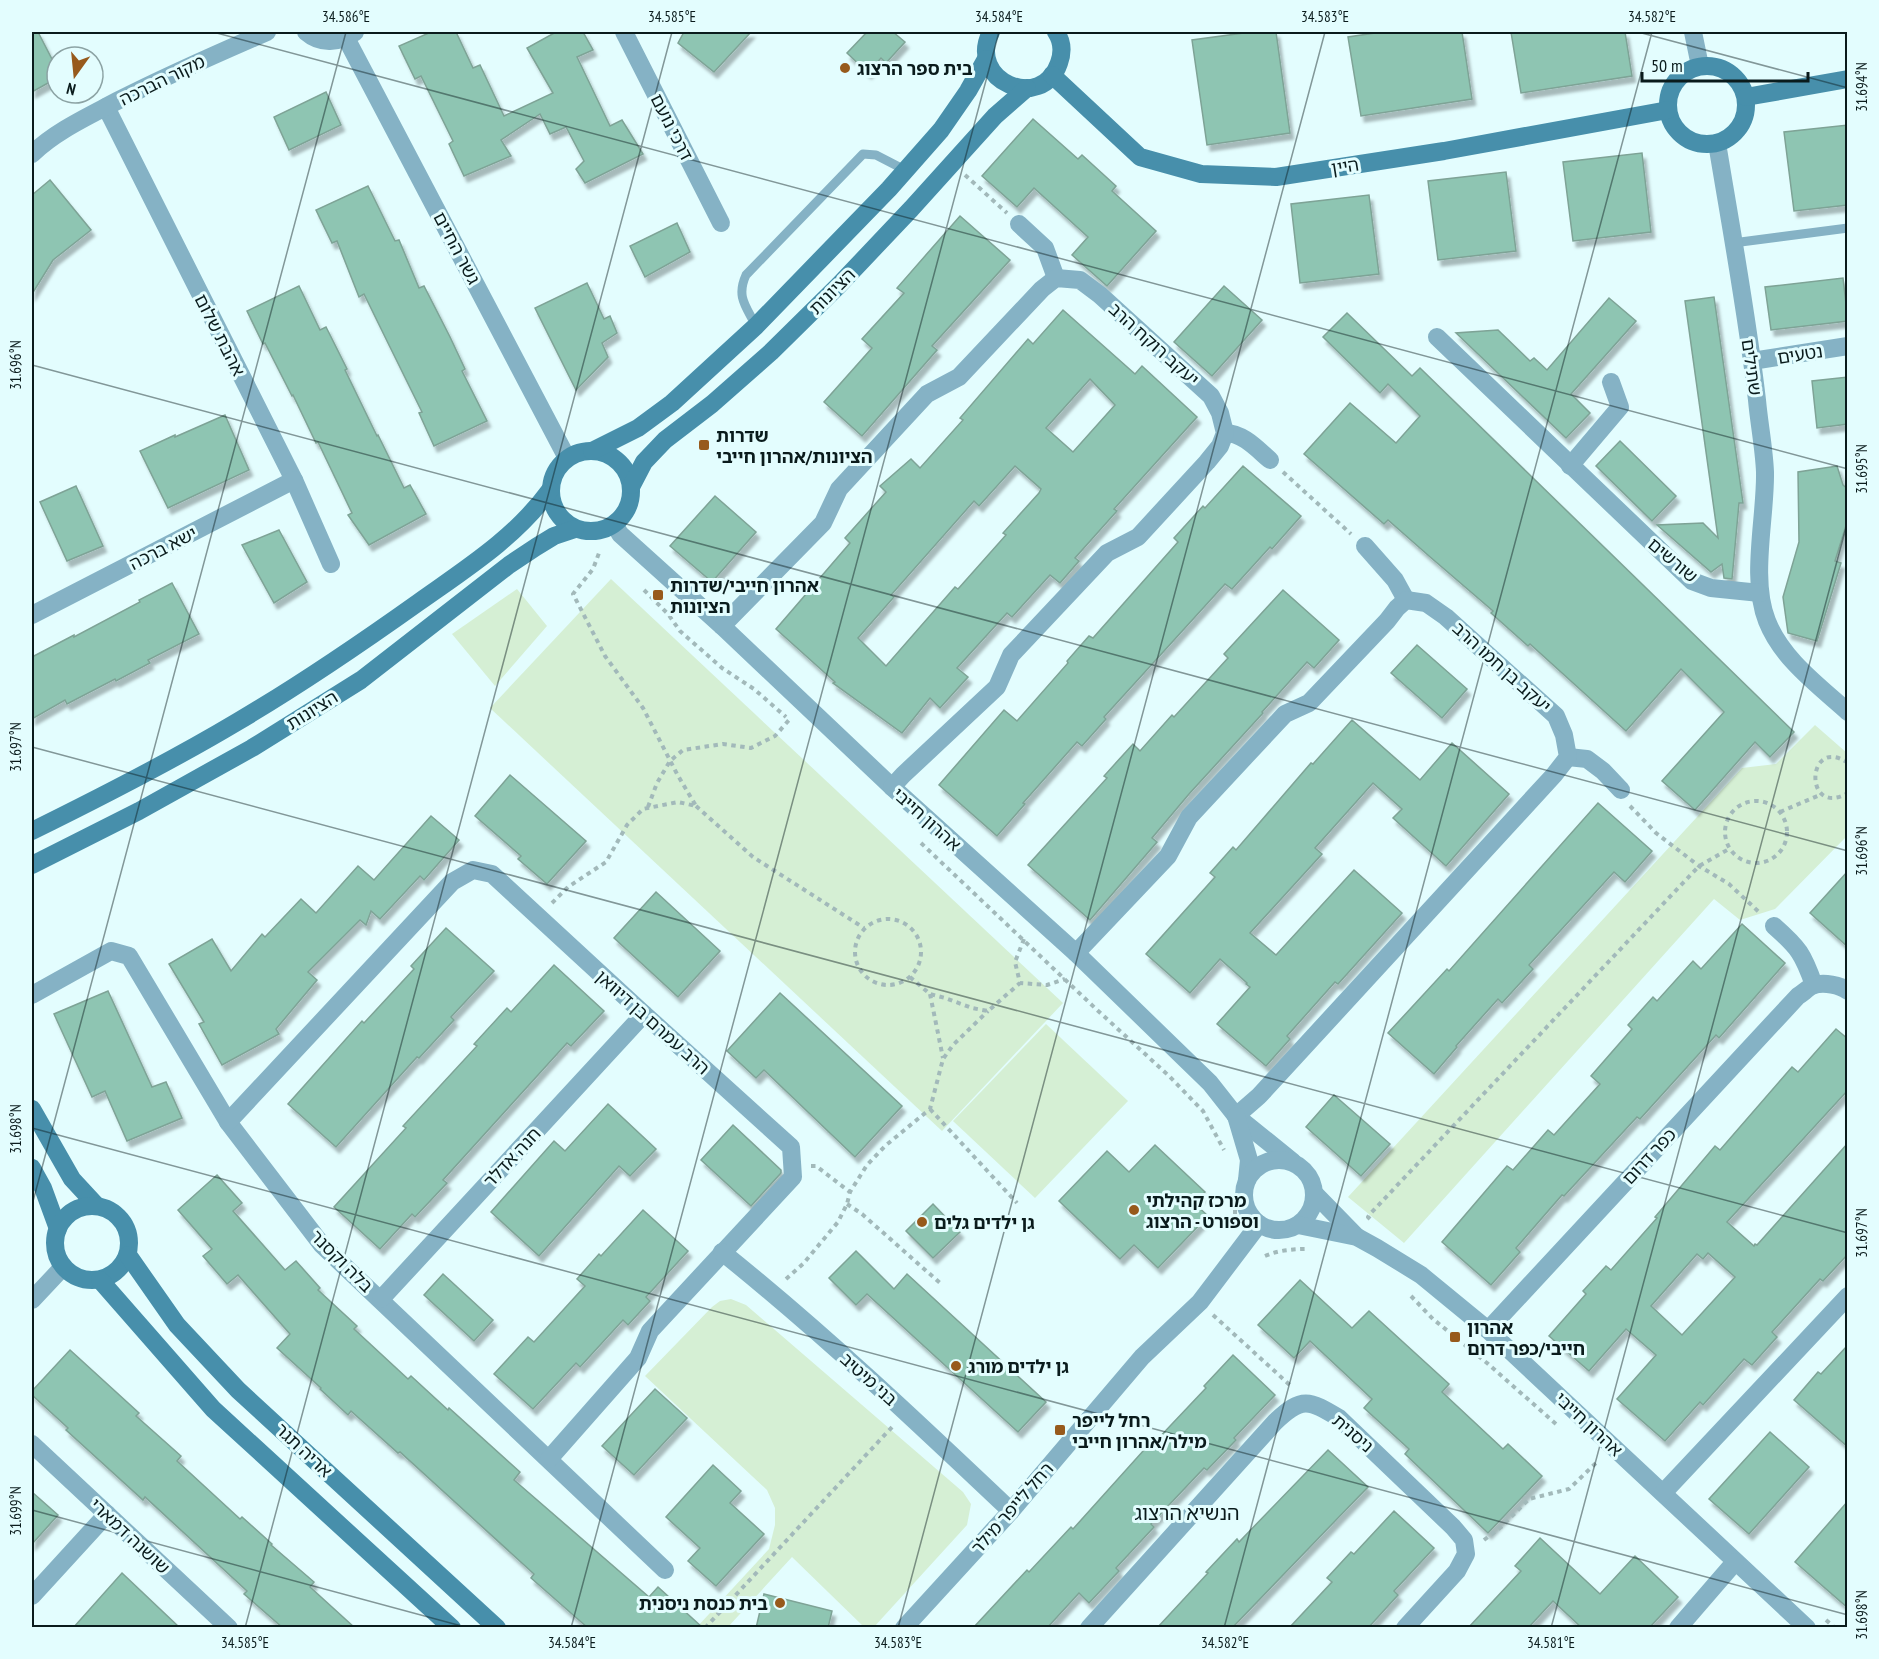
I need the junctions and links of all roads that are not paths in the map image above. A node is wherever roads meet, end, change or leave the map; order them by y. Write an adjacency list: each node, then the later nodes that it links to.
1 (267, 32): 14 (street, מקור הברכה)
2 (306, 32): 7 (street)
3 (624, 32): 19 (street, דרכי נועם)
4 (991, 32): 8 (street, הציונות)
5 (1693, 32): 9 (street)
6 (1059, 33): 10 (street)
7 (350, 35): 31 (street, גשר החיים)
8 (986, 59): 12 (street); 18 (street, הציונות)
9 (1700, 66): 13 (street); 15 (street)
10 (1052, 75): 12 (street, הציונות); 15 (street, היין)
11 (1848, 79): 13 (street)
12 (1026, 88): 35 (street, הציונות)
13 (1746, 97): 16 (street)
14 (106, 107): 17 (street, מקור הברכה); 34 (street, אהבת שלום)
15 (1668, 110): 16 (street)
16 (1717, 143): 22 (street, שתילים)
17 (32, 154)
18 (905, 170): 24 (street, הציונות); 24 (lane)
19 (721, 223)
20 (1019, 224): 23 (street)
21 (1848, 228): 22 (lane)
22 (1733, 243): 27 (street, שתילים)
23 (1056, 278): 29 (street, יעקב רוקח הרב); 44 (street)
24 (756, 326): 30 (street, הציונות)
25 (1437, 337): 33 (street, שורשים)
26 (1848, 346): 27 (street, נטעים)
27 (1752, 361): 41 (street, שתילים)
28 (1611, 382): 33 (street)
29 (1225, 433): 32 (street); 47 (street)
30 (592, 451): 31 (street); 35 (street)
31 (567, 458): 36 (street)
32 (1270, 460)
33 (1570, 466): 41 (street, שורשים)
34 (294, 480): 40 (street, אהבת שלום); 43 (street, ישא ברכה)
35 (632, 485): 37 (street)
36 (550, 490): 38 (street); 49 (street, הציונות)
37 (615, 525): 38 (street); 44 (street, אהרון חייבי)
38 (575, 529): 50 (street, הציונות)
39 (1365, 546): 42 (street)
40 (331, 564)
41 (1760, 593): 45 (street)
42 (1407, 600): 46 (street, יעקב בן חמו הרב); 52 (street)
43 (32, 615)
44 (722, 626): 47 (street, אהרון חייבי)
45 (1848, 712)
46 (1568, 757): 48 (street); 58 (street)
47 (892, 787): 52 (street, אהרון חייבי)
48 (1621, 790)
49 (32, 831)
50 (32, 865)
51 (1774, 926): 53 (street)
52 (1076, 954): 58 (street, אהרון חייבי)
53 (1814, 985): 54 (street); 76 (street, כפר דרום)
54 (1848, 991)
55 (32, 995): 59 (street, בלה וקסנר)
56 (644, 1014): 59 (street, הרב עמרם בן דיוואן); 69 (street, הרב עמרם בן דיוואן); 74 (street, חנה אדלר)
57 (32, 1109): 64 (street)
58 (1236, 1116): 60 (street, אהרון חייבי); 62 (street, אהרון חייבי)
59 (228, 1122): 74 (street, בלה וקסנר)
60 (1293, 1162): 62 (street); 63 (street)
61 (32, 1168): 67 (street)
62 (1241, 1186): 65 (street)
63 (1315, 1194): 66 (street); 68 (street, אהרון חייבי)
64 (98, 1206): 67 (street); 70 (street)
65 (1259, 1224): 66 (street); 80 (street, רחל לייפר מילר)
66 (1299, 1225): 68 (street, אהרון חייבי)
67 (58, 1228): 71 (street)
68 (1356, 1238): 76 (street, אהרון חייבי)
69 (722, 1252): 78 (street); 80 (street, בני מיטיב)
70 (128, 1255): 72 (street); 87 (street, אריה תגר)
71 (63, 1267): 72 (street); 75 (street)
72 (100, 1280): 86 (street, אריה תגר)
73 (1848, 1296): 79 (street)
74 (381, 1299): 78 (street, בלה וקסנר)
75 (32, 1300)
76 (1488, 1330): 79 (street, אהרון חייבי)
77 (32, 1444): 81 (street, שושנה דמארי)
78 (549, 1459): 83 (street, בלה וקסנר)
79 (1663, 1493): 82 (street, אהרון חייבי)
80 (1011, 1511): 88 (street, רחל לייפר מילר)
81 (107, 1514): 84 (street); 85 (street, שושנה דמארי)
82 (1735, 1562): 91 (street); 92 (street, אהרון חייבי)
83 (665, 1570)
84 (32, 1596)
85 (229, 1628)
86 (452, 1628)
87 (498, 1628)
88 (904, 1628)
89 (1089, 1628): 90 (street, ניסנית)
90 (1405, 1628)
91 (1678, 1628)
92 (1807, 1628)

